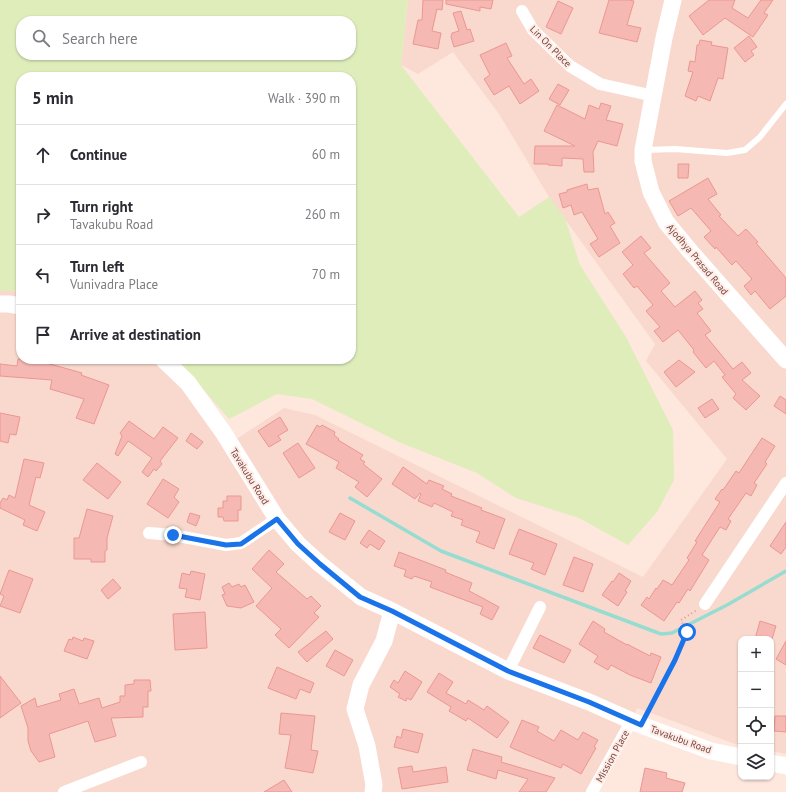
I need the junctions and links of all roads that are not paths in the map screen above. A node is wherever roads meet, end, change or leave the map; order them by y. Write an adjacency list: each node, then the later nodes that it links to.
1 (672, 0): 3 (main road, Ajodhya Prasad Road)
2 (522, 11): 3 (street, Lin On Place)
3 (654, 96): 5 (main road, Ajodhya Prasad Road)
4 (786, 104): 5 (lane)
5 (643, 150): 8 (main road, Ajodhya Prasad Road)
6 (0, 304): 7 (main road)
7 (16, 305)
8 (786, 360)
9 (168, 364): 11 (main road, Tavakubu Road)
10 (786, 483): 13 (street)
11 (277, 519): 12 (street); 15 (main road, Tavakubu Road)
12 (149, 533)
13 (705, 604)
14 (540, 607): 16 (street)
15 (392, 611): 16 (main road, Tavakubu Road); 23 (main road)
16 (508, 671): 17 (main road, Tavakubu Road)
17 (637, 722): 18 (main road, Tavakubu Road); 24 (street, Mission Place)
18 (738, 756)
19 (141, 762): 22 (street)
20 (774, 764): 21 (main road)
21 (786, 766)
22 (64, 792)
23 (373, 792)
24 (592, 792)

